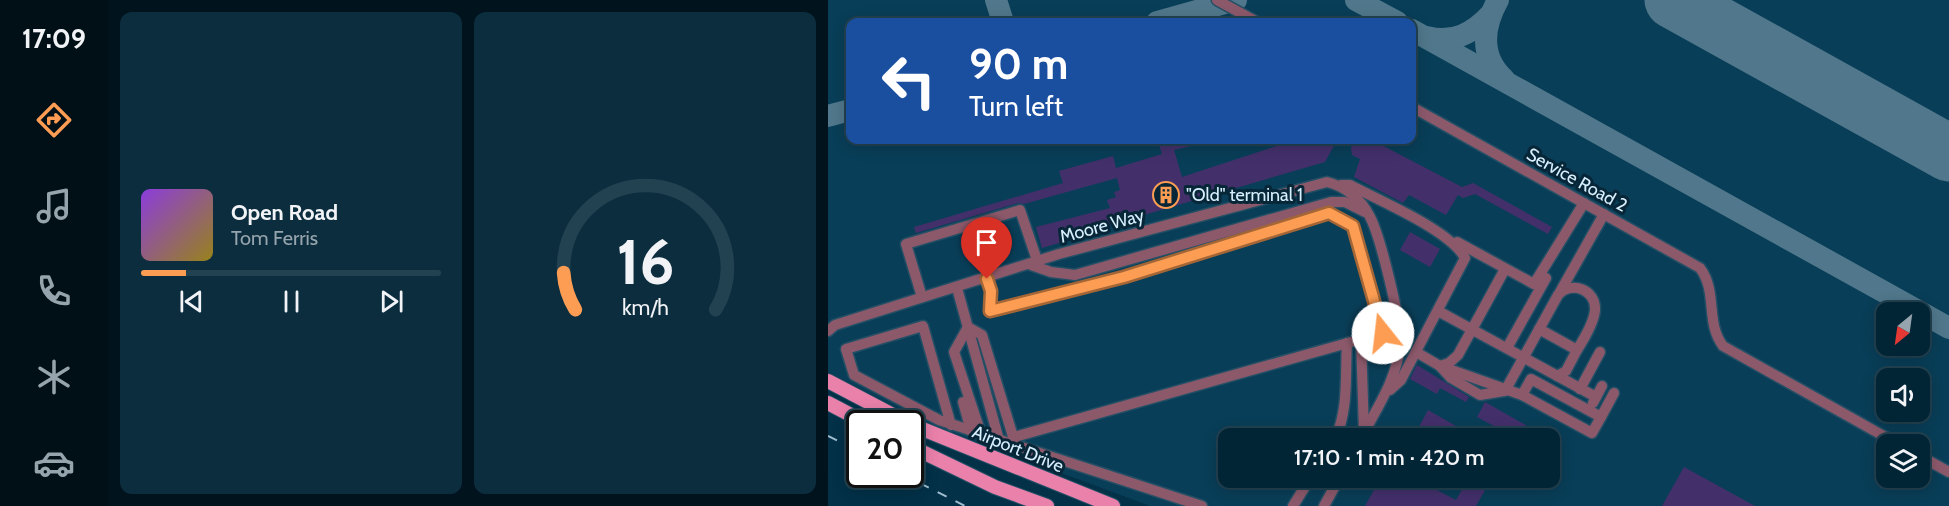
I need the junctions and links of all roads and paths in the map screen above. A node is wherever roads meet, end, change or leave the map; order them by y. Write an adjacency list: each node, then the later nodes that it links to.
1 (1217, 0): 2 (street)
2 (1250, 18)
3 (1416, 109): 5 (street, Service Road 2)
4 (1339, 185): 7 (street); 8 (street); 10 (street, Moore Way)
5 (1584, 203): 6 (street, Service Road 2); 9 (street)
6 (1604, 214): 14 (street); 48 (street, Service Road 2)
7 (1370, 215): 10 (street); 36 (street)
8 (1439, 232): 11 (street); 16 (street)
9 (1557, 251): 11 (street); 23 (street)
10 (1034, 264): 12 (street, Moore Way); 15 (street)
11 (1505, 269): 18 (street)
12 (987, 279): 13 (street, Moore Way); 21 (street)
13 (957, 288): 15 (street, Moore Way); 17 (street)
14 (1558, 295): 19 (street); 24 (street)
15 (922, 297): 20 (street, Moore Way)
16 (1438, 310): 18 (street); 25 (street)
17 (968, 327): 49 (street); 49 (street)
18 (1472, 329): 23 (street); 28 (street)
19 (1539, 329): 24 (street); 27 (street)
20 (828, 330)
21 (1360, 339): 22 (street); 45 (street)
22 (1347, 343): 44 (street); 49 (street)
23 (1507, 348): 27 (street)
24 (1577, 350): 29 (street)
25 (1416, 352): 28 (street); 36 (street)
26 (1600, 352): 32 (street)
27 (1523, 357): 29 (street); 33 (street)
28 (1440, 366): 33 (street)
29 (1557, 376): 32 (street)
30 (828, 381): 39 (main road, Airport Drive)
31 (1602, 386): 37 (street)
32 (1580, 388): 37 (street)
33 (1505, 391): 35 (street)
34 (1614, 393): 42 (street)
35 (1522, 395): 40 (street); 42 (street)
36 (1383, 396): 46 (street)
37 (1596, 397): 40 (street)
38 (828, 403): 41 (main road)
39 (883, 410)
40 (1589, 411): 42 (street)
41 (846, 412)
42 (1601, 417)
43 (951, 424): 43 (street); 49 (street)
44 (1340, 428)
45 (1362, 428)
46 (1366, 428)
47 (924, 430): 56 (main road, Airport Drive)
48 (1880, 434)
49 (996, 438): 57 (street)
50 (924, 453): 55 (main road)
51 (1930, 462): 52 (street)
52 (1949, 472)
53 (1304, 488): 58 (street)
54 (1334, 488): 59 (street)
55 (1047, 506)
56 (1113, 506)
57 (1202, 506)
58 (1293, 506)
59 (1324, 506)

